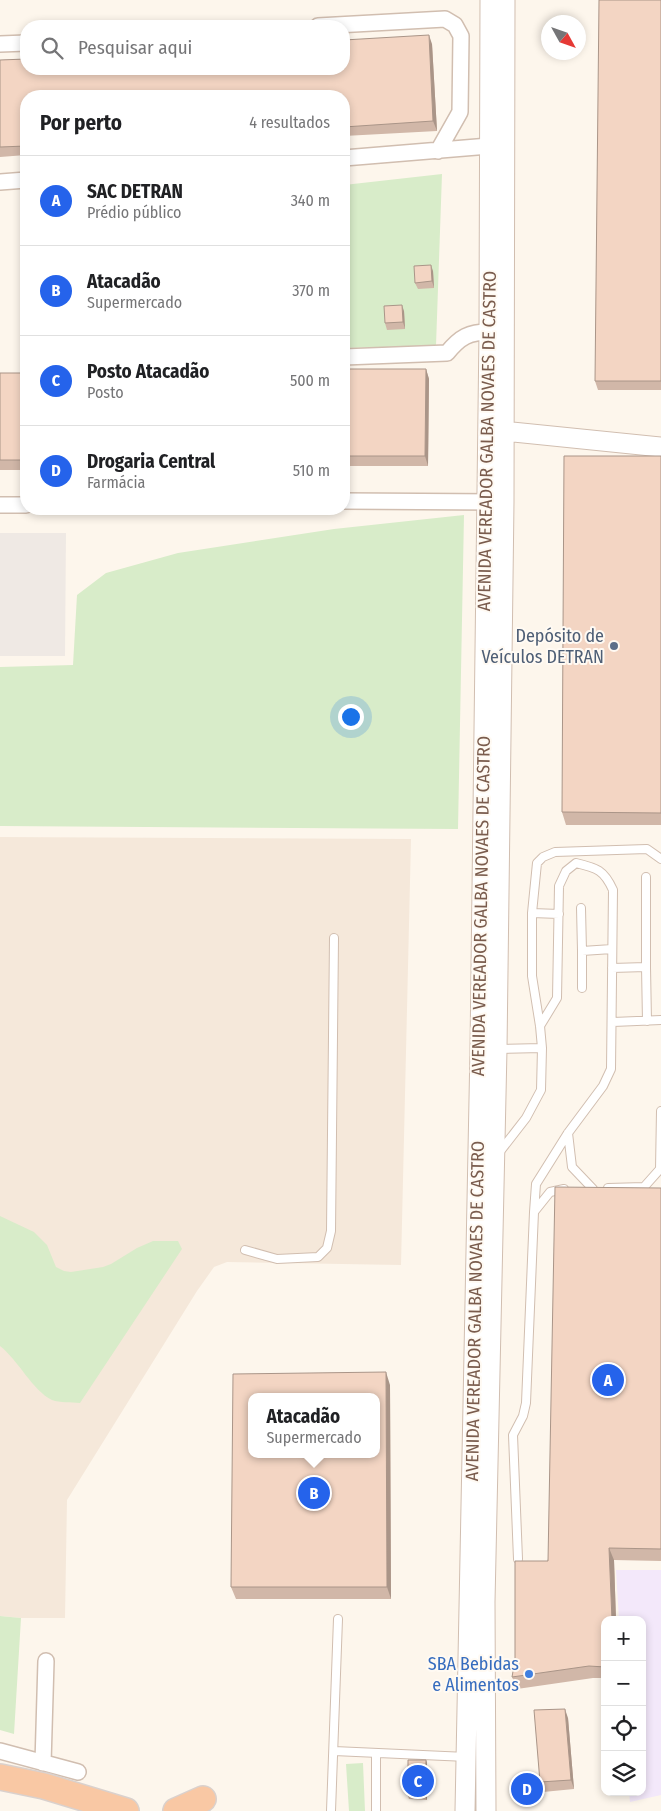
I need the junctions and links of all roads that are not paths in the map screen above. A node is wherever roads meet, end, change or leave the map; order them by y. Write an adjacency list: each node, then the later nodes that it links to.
1 (490, 0): 6 (street, AVENIDA VEREADOR GALBA NOVAES DE CASTRO)
2 (505, 0): 13 (street, AVENIDA VEREADOR GALBA NOVAES DE CASTRO)
3 (350, 24): 7 (street)
4 (20, 43): 5 (street)
5 (0, 44)
6 (489, 146): 7 (street); 11 (street, AVENIDA VEREADOR GALBA NOVAES DE CASTRO)
7 (438, 151): 8 (street)
8 (350, 158)
9 (20, 180): 10 (street)
10 (0, 182)
11 (489, 332): 12 (street); 13 (street, AVENIDA VEREADOR GALBA NOVAES DE CASTRO)
12 (350, 357)
13 (496, 431): 14 (street); 16 (street, AVENIDA VEREADOR GALBA NOVAES DE CASTRO)
14 (661, 447)
15 (350, 502): 16 (street)
16 (495, 502): 35 (street, AVENIDA VEREADOR GALBA NOVAES DE CASTRO)
17 (0, 505): 18 (street)
18 (20, 505)
19 (661, 859): 22 (lane)
20 (646, 877): 27 (lane)
21 (581, 908): 26 (lane)
22 (532, 913): 23 (lane); 33 (lane)
23 (559, 914): 25 (lane); 33 (lane)
24 (334, 938): 43 (lane)
25 (612, 949): 26 (lane); 28 (lane)
26 (582, 951): 29 (lane)
27 (646, 967): 28 (lane); 31 (lane)
28 (612, 968): 32 (lane)
29 (582, 988)
30 (661, 1020): 31 (lane)
31 (647, 1021): 32 (lane)
32 (612, 1022): 37 (lane)
33 (540, 1026): 34 (lane)
34 (542, 1048): 35 (lane); 38 (lane)
35 (489, 1049): 38 (street, AVENIDA VEREADOR GALBA NOVAES DE CASTRO); 50 (street, AVENIDA VEREADOR GALBA NOVAES DE CASTRO)
36 (661, 1111): 41 (lane)
37 (568, 1133): 41 (lane); 42 (lane)
38 (495, 1157): 60 (street, AVENIDA VEREADOR GALBA NOVAES DE CASTRO)
39 (573, 1189): 42 (lane)
40 (583, 1189): 41 (lane)
41 (593, 1189)
42 (534, 1212): 44 (lane)
43 (245, 1250)
44 (518, 1558)
45 (338, 1620): 48 (lane)
46 (46, 1661): 51 (street)
47 (0, 1751): 51 (street)
48 (334, 1751): 49 (lane); 57 (lane)
49 (376, 1753): 50 (lane); 58 (lane)
50 (467, 1758): 59 (street, AVENIDA VEREADOR GALBA NOVAES DE CASTRO)
51 (43, 1763): 52 (street)
52 (78, 1772)
53 (0, 1776): 55 (highway)
54 (203, 1799): 56 (highway)
55 (126, 1811)
56 (176, 1811)
57 (331, 1811)
58 (376, 1811)
59 (465, 1811)
60 (486, 1811)

